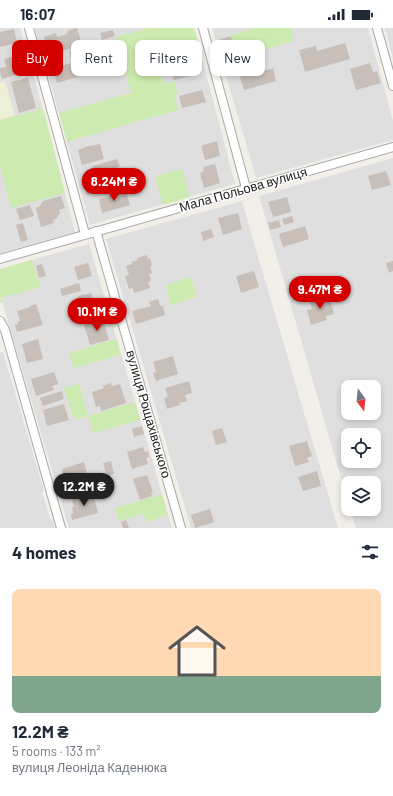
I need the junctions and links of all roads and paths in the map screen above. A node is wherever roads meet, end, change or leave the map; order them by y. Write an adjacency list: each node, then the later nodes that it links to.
1 (29, 28): 8 (street)
2 (203, 28): 6 (street)
3 (377, 28): 4 (street)
4 (393, 86)
5 (393, 147): 6 (street, Мала Польова вулиця)
6 (246, 188): 7 (street, Мала Польова вулиця)
7 (96, 231): 8 (street, Мала Польова вулиця); 12 (street, вулиця Рощахівського)
8 (85, 234): 9 (street, Мала Польова вулиця)
9 (0, 259)
10 (0, 321): 11 (street)
11 (61, 528)
12 (181, 528)

